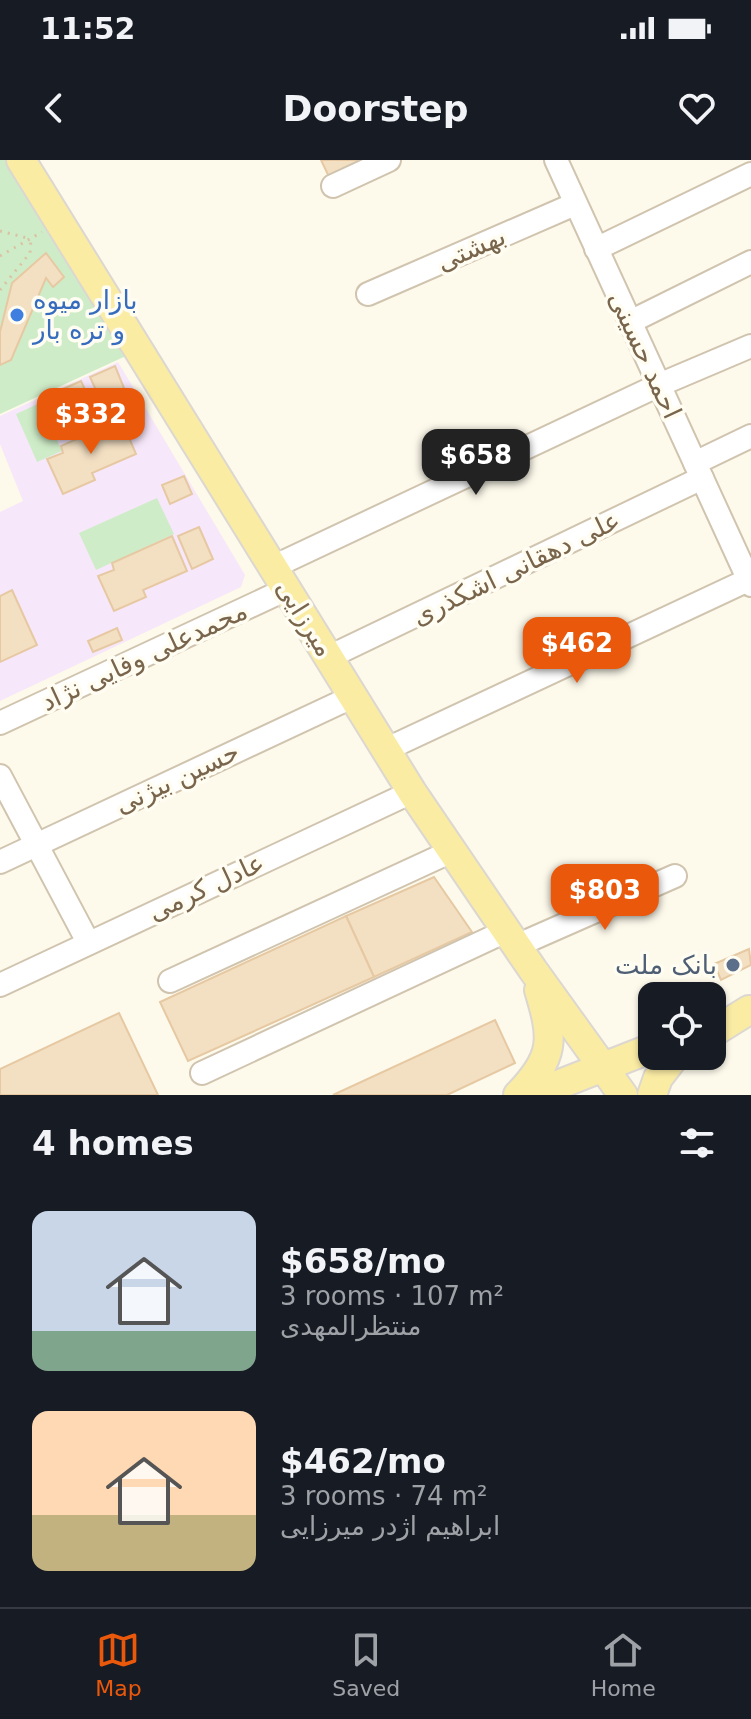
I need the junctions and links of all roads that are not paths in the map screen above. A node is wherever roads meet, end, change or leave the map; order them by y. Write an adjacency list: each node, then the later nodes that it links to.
1 (21, 160): 16 (main road, میرزایی)
2 (389, 160): 5 (street)
3 (558, 161): 6 (street, احمد حسینی)
4 (751, 174): 7 (street)
5 (333, 186)
6 (575, 204): 7 (street, احمد حسینی); 9 (street, بهشتی)
7 (596, 249): 10 (street, احمد حسینی)
8 (751, 262): 10 (street)
9 (368, 294)
10 (630, 322): 12 (street, احمد حسینی)
11 (751, 346): 12 (street, محمدعلی وفایی نژاد)
12 (659, 385): 14 (street, احمد حسینی); 16 (street, محمدعلی وفایی نژاد)
13 (751, 436): 14 (street, علی دهقانی اشکذری)
14 (699, 470): 15 (street, احمد حسینی); 18 (street, علی دهقانی اشکذری)
15 (743, 545): 17 (street, احمد حسینی)
16 (280, 578): 18 (main road, میرزایی); 20 (street, محمدعلی وفایی نژاد)
17 (750, 582): 21 (street)
18 (329, 657): 19 (main road, میرزایی)
19 (354, 696): 21 (main road, میرزایی); 24 (street, حسین بیژنی)
20 (0, 723)
21 (387, 749): 23 (main road, میرزایی)
22 (0, 776): 24 (street)
23 (412, 792): 25 (main road, میرزایی); 29 (street, عادل کرمی)
24 (36, 843): 26 (street, حسین بیژنی); 29 (street)
25 (452, 851): 28 (main road, میرزایی); 31 (street)
26 (0, 862)
27 (675, 876): 28 (street)
28 (511, 938): 30 (main road, میرزایی); 39 (street)
29 (88, 942): 32 (street, عادل کرمی)
30 (533, 970): 37 (main road, میرزایی); 40 (main road)
31 (170, 981)
32 (0, 985)
33 (750, 1010): 34 (main road); 35 (main road)
34 (726, 1019)
35 (726, 1025)
36 (638, 1054): 37 (main road)
37 (604, 1067): 41 (main road); 42 (main road, میرزایی)
38 (664, 1070): 43 (main road)
39 (202, 1073)
40 (518, 1095)
41 (532, 1095)
42 (623, 1095)
43 (652, 1095)

